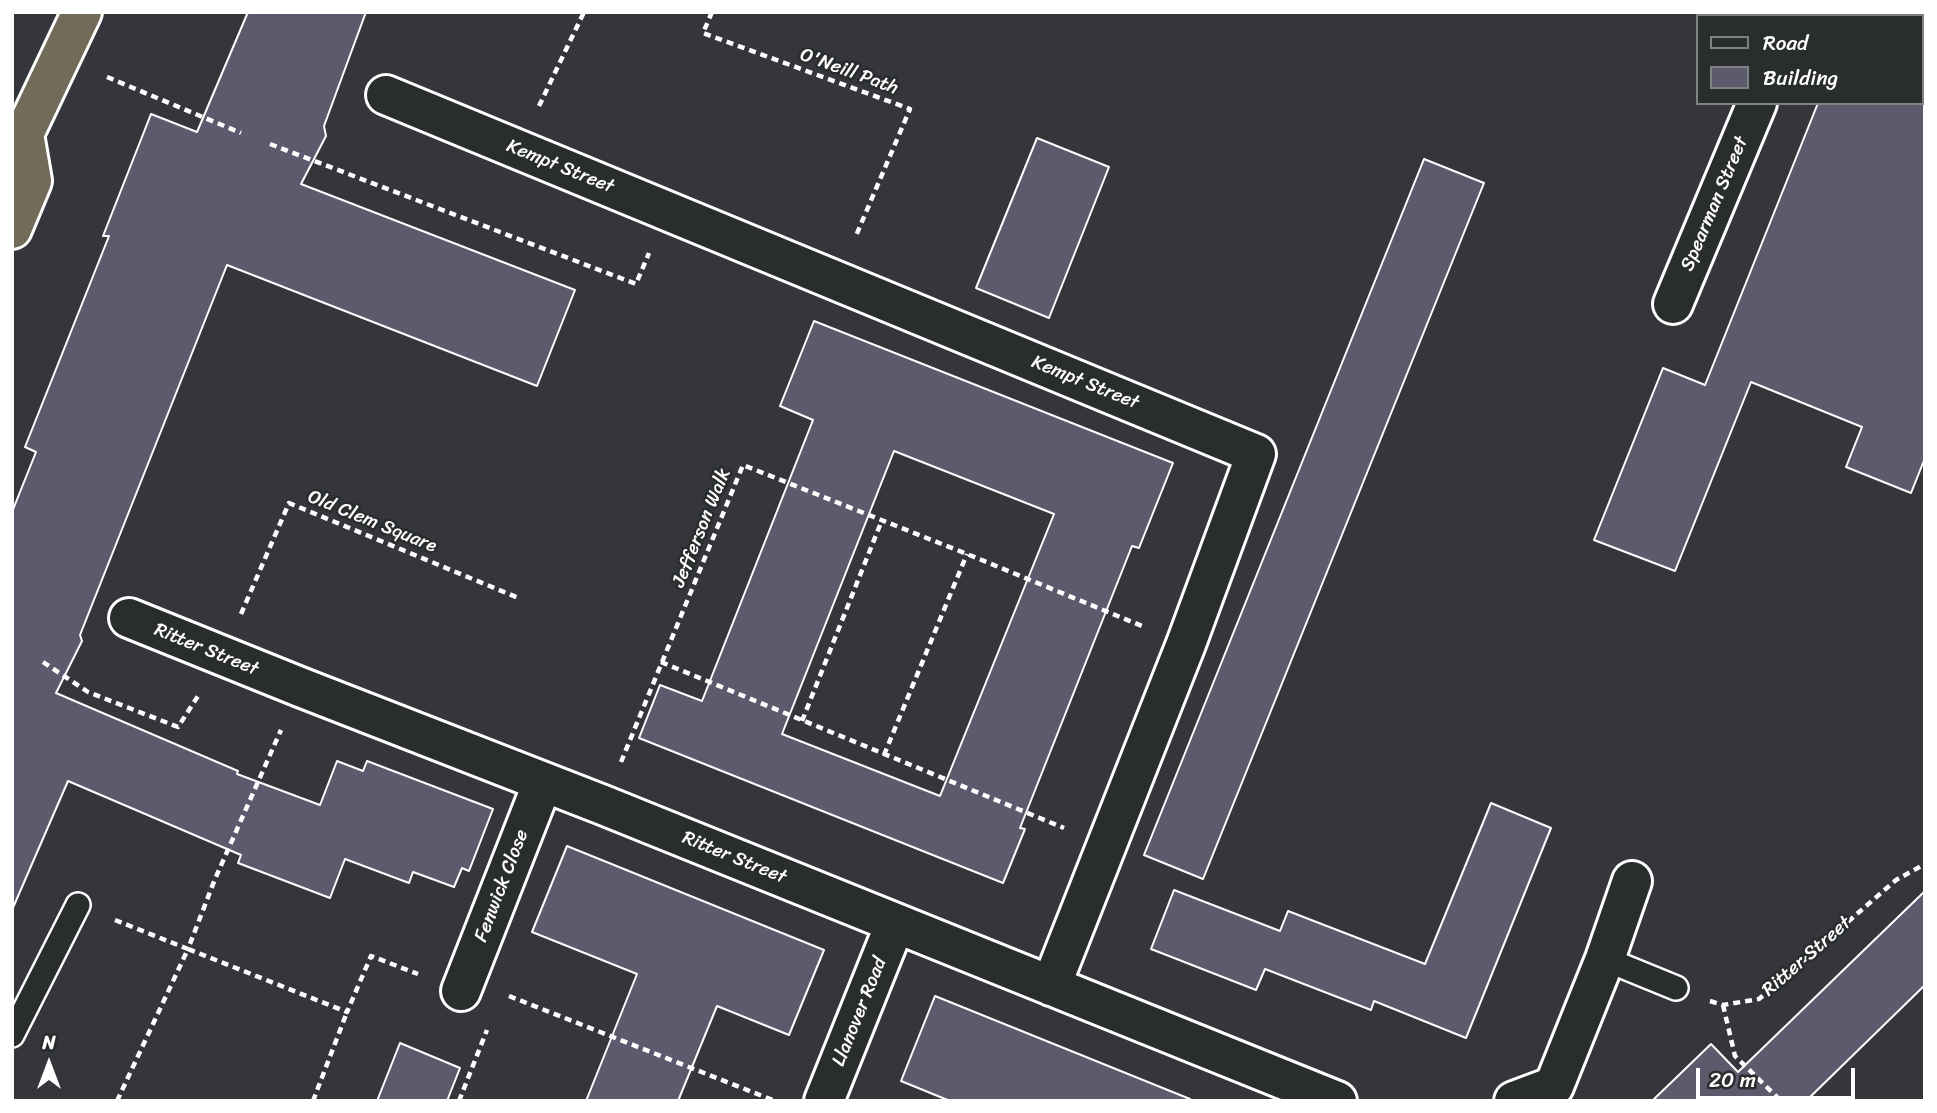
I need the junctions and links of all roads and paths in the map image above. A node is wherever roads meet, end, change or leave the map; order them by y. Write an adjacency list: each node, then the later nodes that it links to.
1 (82, 12): 8 (highway)
2 (584, 12): 10 (path)
3 (712, 12): 13 (path, O'Neill Path)
4 (107, 77): 7 (path)
5 (386, 95): 10 (street, Kempt Street)
6 (1756, 105): 14 (street, Spearman Street)
7 (241, 133)
8 (18, 138): 12 (highway)
9 (270, 144): 11 (path)
10 (518, 150): 11 (street, Kempt Street)
11 (667, 211): 13 (street, Kempt Street)
12 (12, 229)
13 (836, 281): 19 (street, Kempt Street)
14 (1673, 304)
15 (882, 520): 16 (path, Jefferson Walk); 22 (path, Jefferson Walk); 24 (path)
16 (967, 554): 19 (path, Jefferson Walk); 25 (path)
17 (521, 599): 20 (path, Old Clem Square)
18 (129, 618): 20 (street, Ritter Street)
19 (1186, 644): 28 (street, Kempt Street)
20 (223, 656): 21 (path); 23 (street, Ritter Street)
21 (43, 662)
22 (662, 662): 24 (path); 27 (path, Jefferson Walk)
23 (300, 687): 26 (street, Ritter Street); 33 (path)
24 (802, 721): 25 (path)
25 (884, 755): 28 (path)
26 (543, 782): 27 (street, Ritter Street); 37 (street, Fenwick Close)
27 (603, 805): 32 (street, Ritter Street)
28 (1107, 845): 35 (street, Kempt Street)
29 (1925, 864): 39 (path, Ritter Street)
30 (1632, 881): 34 (street)
31 (78, 905): 33 (path); 41 (lane)
32 (895, 924): 35 (street, Ritter Street); 45 (street, Llanover Road)
33 (188, 949): 40 (path); 42 (path)
34 (1605, 959): 36 (lane); 47 (street)
35 (1051, 986): 46 (street, Ritter Street)
36 (1676, 988): 39 (path, Ritter Street)
37 (461, 991): 40 (path)
38 (502, 993): 44 (path)
39 (1723, 1005): 48 (path)
40 (347, 1012): 43 (path)
41 (12, 1035)
42 (117, 1101)
43 (313, 1101)
44 (775, 1101)
45 (824, 1101)
46 (1337, 1101)
47 (1514, 1101)
48 (1781, 1101)

